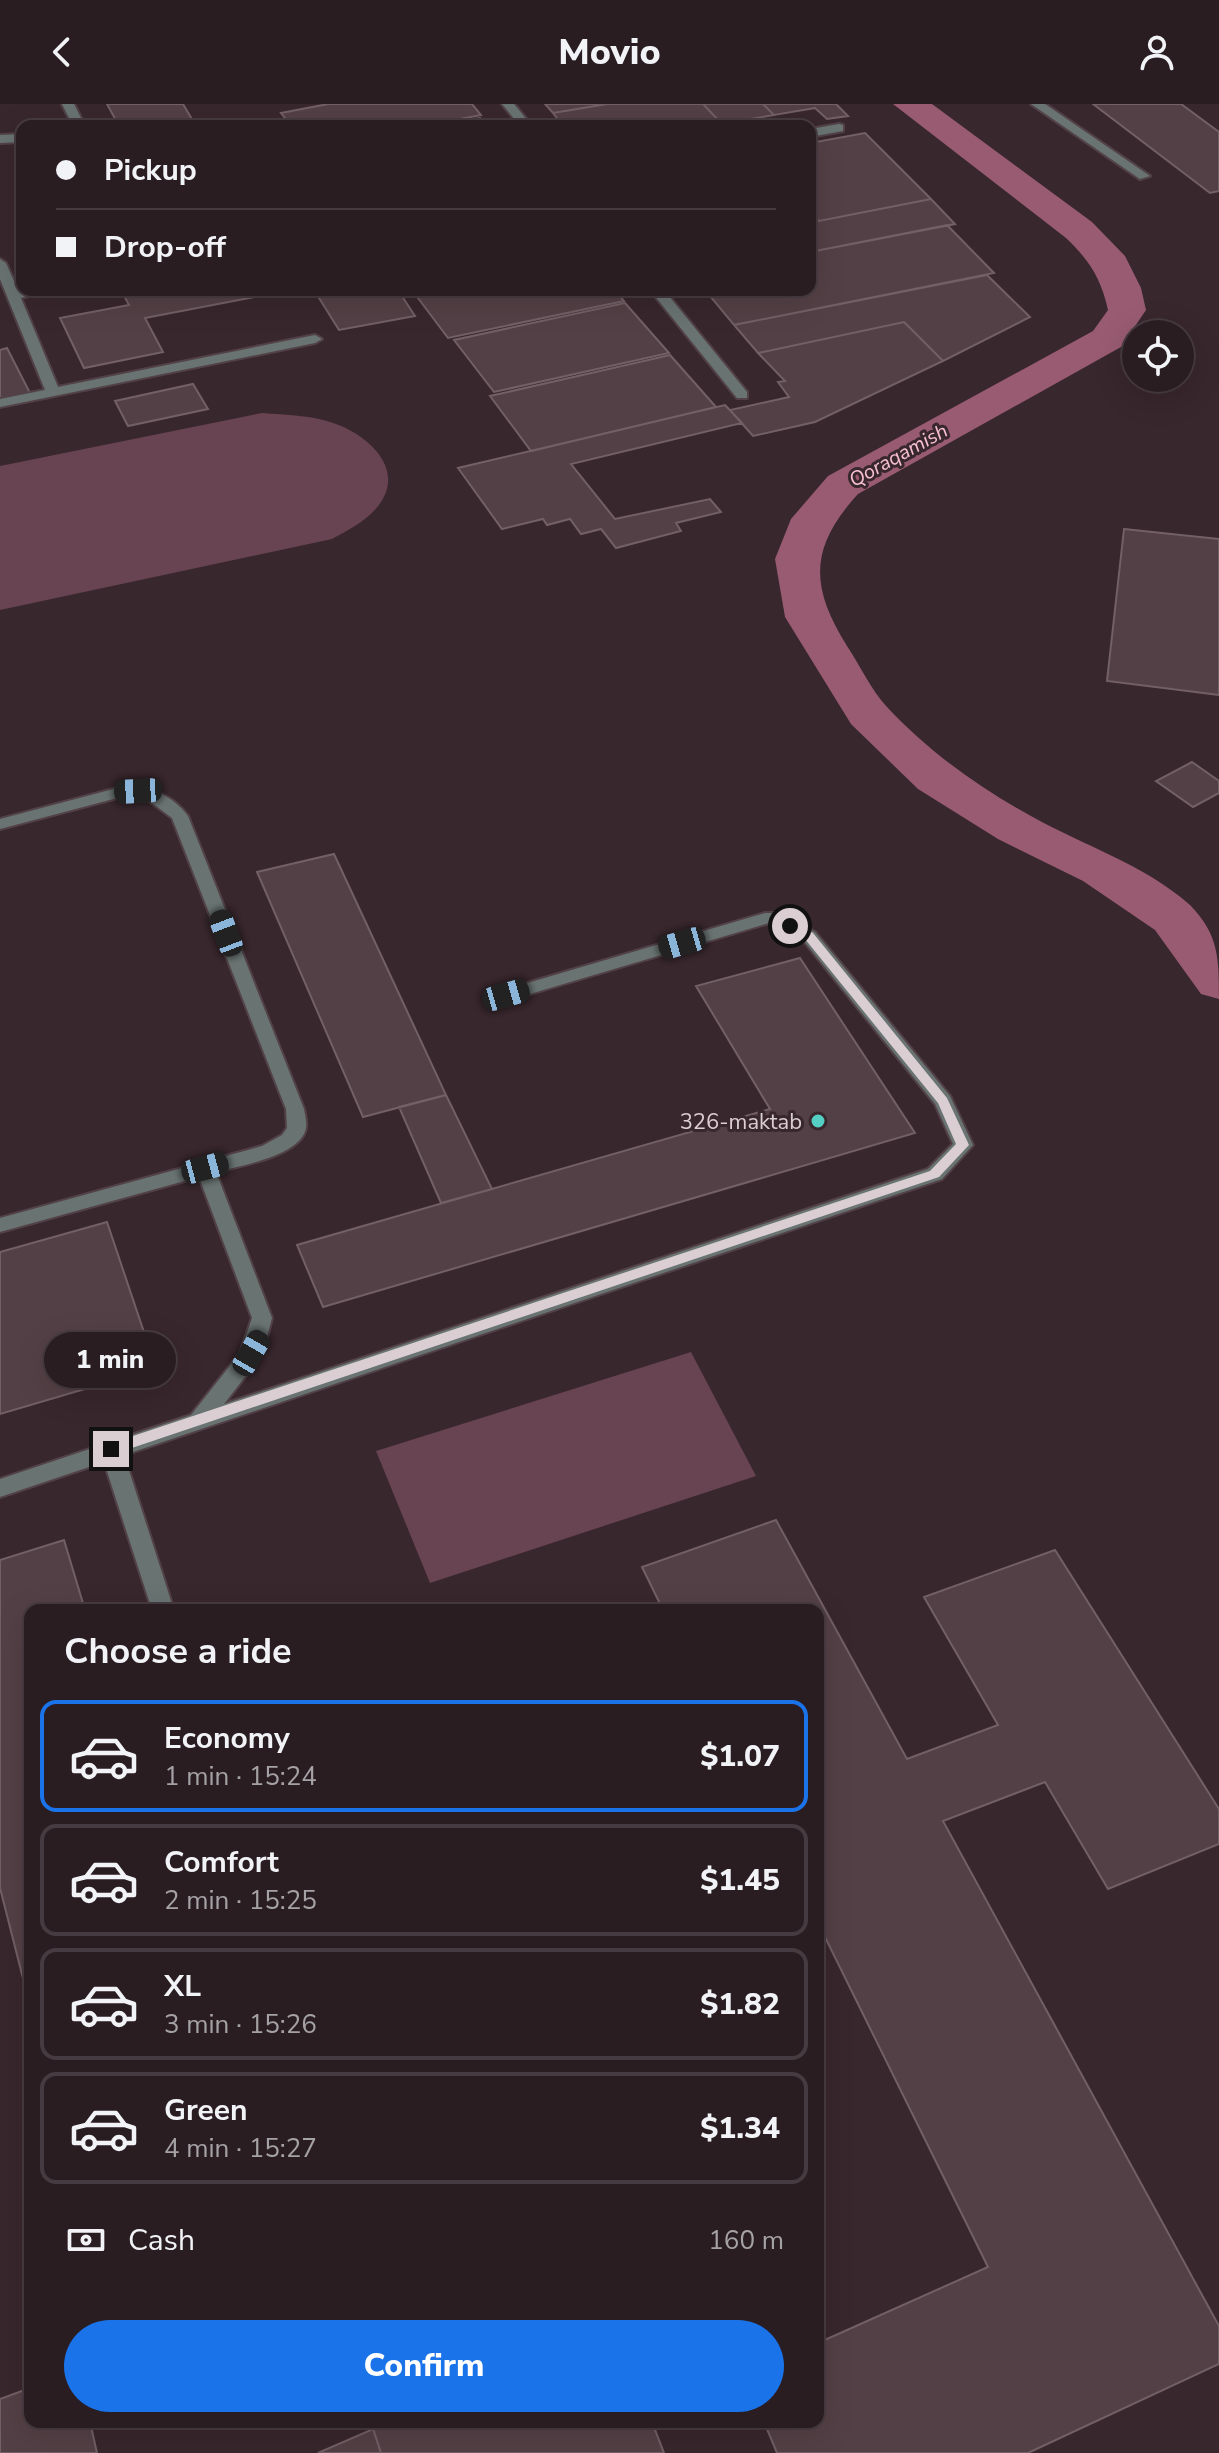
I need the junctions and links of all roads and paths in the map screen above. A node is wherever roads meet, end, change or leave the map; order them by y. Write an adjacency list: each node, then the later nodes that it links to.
1 (508, 104): 3 (street)
2 (1037, 104): 6 (street)
3 (521, 120)
4 (839, 128): 5 (street)
5 (816, 132)
6 (1144, 176)
7 (0, 263): 9 (street)
8 (16, 294): 9 (street)
9 (13, 295): 12 (street)
10 (662, 296): 13 (street)
11 (315, 339): 12 (street)
12 (53, 392): 14 (street)
13 (742, 395)
14 (0, 403)
15 (0, 824): 17 (street)
16 (506, 995): 19 (street)
17 (205, 1168): 18 (street); 19 (street)
18 (0, 1225)
19 (200, 1419): 20 (street)
20 (111, 1449): 21 (street); 22 (street)
21 (0, 1488)
22 (161, 1604)

